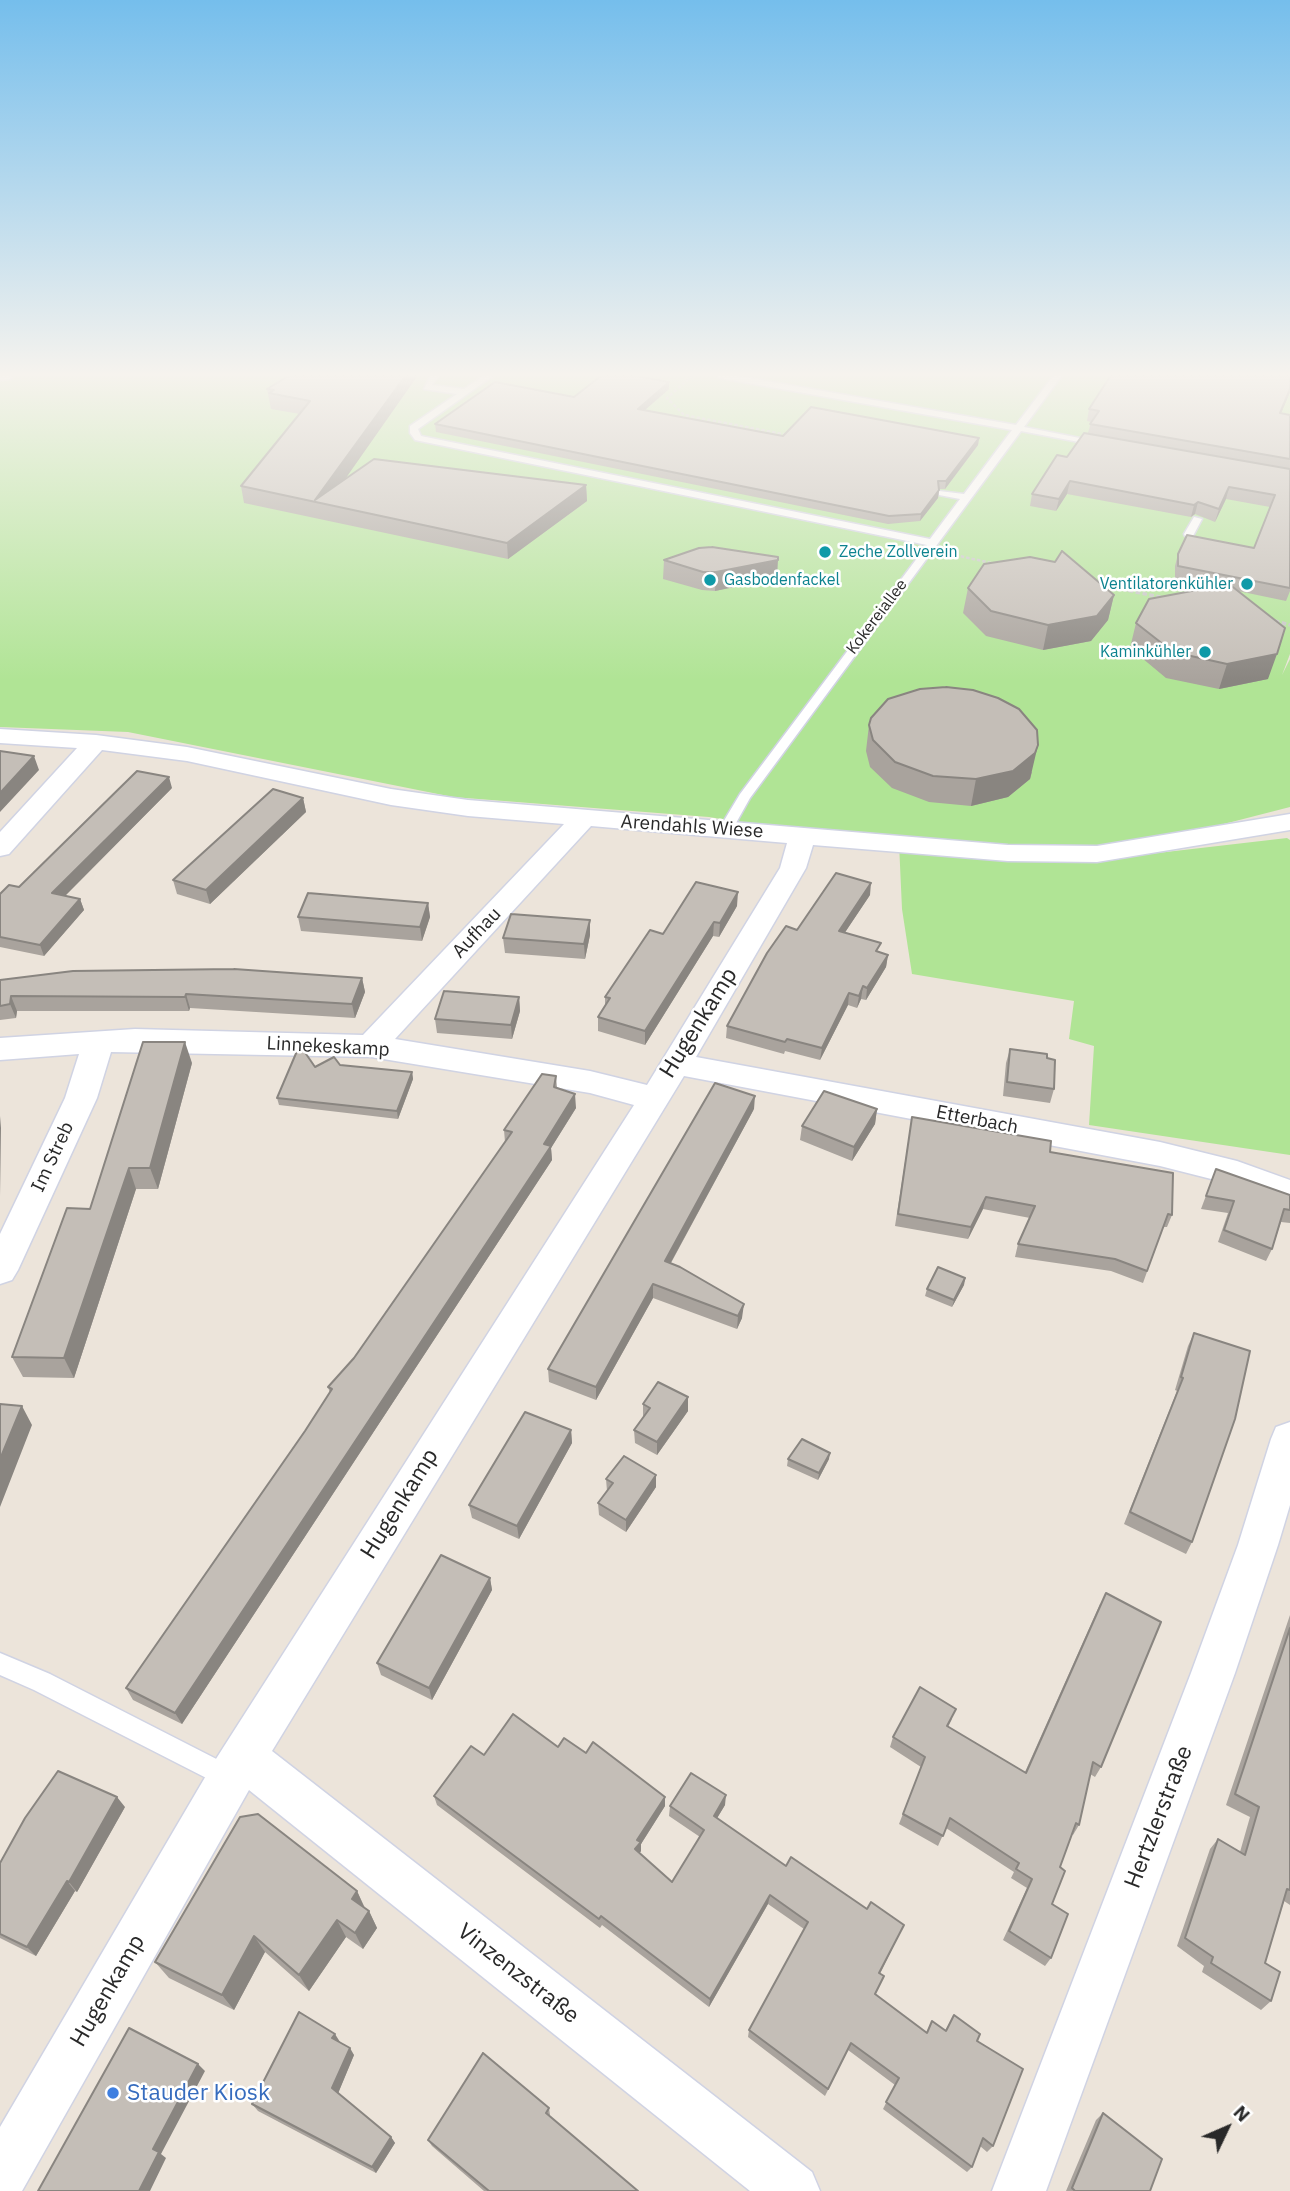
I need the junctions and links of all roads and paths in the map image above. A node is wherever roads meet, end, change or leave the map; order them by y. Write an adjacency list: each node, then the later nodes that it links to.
1 (604, 477): 7 (lane)
2 (983, 477): 4 (lane, Kokereiallee)
3 (942, 493): 4 (lane)
4 (968, 498): 7 (lane, Kokereiallee)
5 (1197, 519): 6 (lane)
6 (1189, 534)
7 (931, 546): 8 (path); 17 (lane, Kokereiallee)
8 (1009, 566)
9 (1089, 583): 10 (path)
10 (1169, 600)
11 (1263, 619): 12 (path)
12 (1290, 625)
13 (0, 736): 14 (street, Arendahls Wiese)
14 (96, 742): 15 (street, Arendahls Wiese); 19 (street)
15 (583, 819): 17 (street, Arendahls Wiese); 21 (street, Aufhau)
16 (1290, 822): 18 (street, Arendahls Wiese)
17 (726, 829): 18 (street, Arendahls Wiese)
18 (803, 834): 23 (street, Hugenkamp)
19 (0, 848)
20 (99, 1041): 21 (street, Linnekeskamp); 22 (street, Linnekeskamp); 26 (street, Im Streb)
21 (371, 1046): 24 (street, Linnekeskamp)
22 (0, 1049)
23 (676, 1064): 24 (street, Hugenkamp); 25 (street, Etterbach)
24 (652, 1098): 29 (street, Hugenkamp)
25 (1283, 1189)
26 (0, 1270)
27 (1290, 1439): 32 (street, Hertzlerstraße)
28 (0, 1664): 29 (lane)
29 (236, 1767): 30 (street, Hugenkamp); 31 (street, Vinzenzstraße)
30 (0, 2178)
31 (793, 2191)
32 (1019, 2191)

